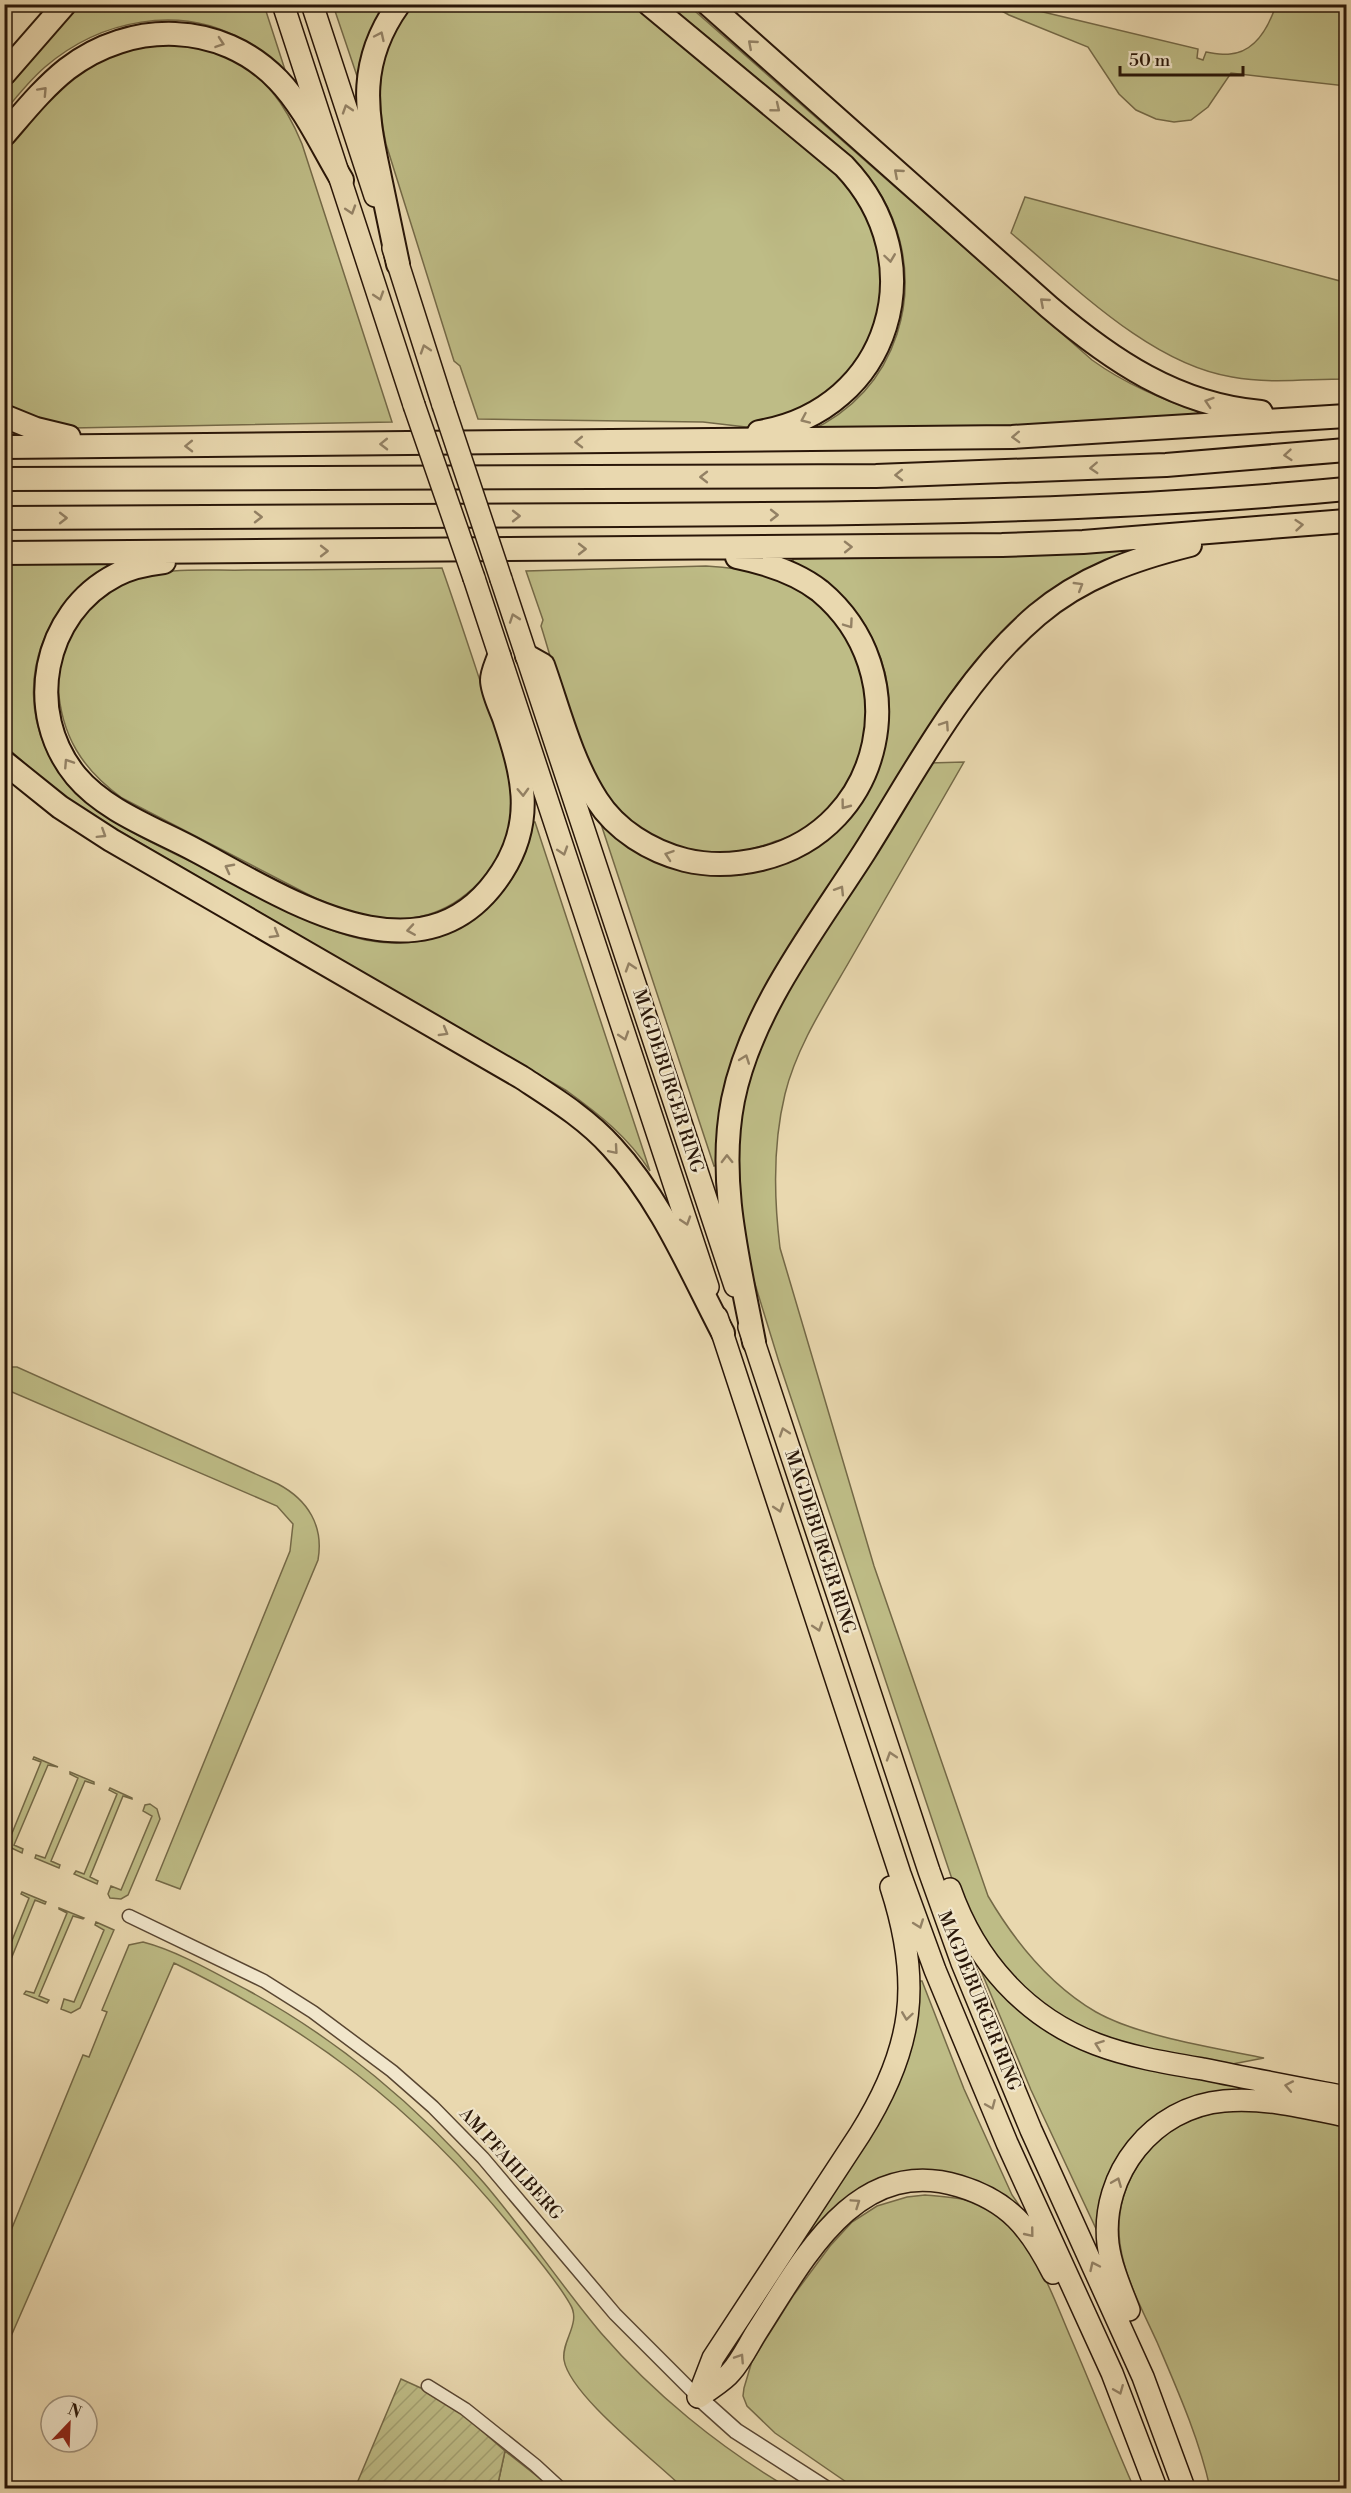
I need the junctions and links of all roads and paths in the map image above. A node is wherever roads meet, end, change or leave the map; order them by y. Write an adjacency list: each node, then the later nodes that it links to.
1 (64, 4): 7 (highway)
2 (284, 4): 9 (highway, MAGDEBURGER RING)
3 (312, 4): 10 (highway, MAGDEBURGER RING, one-way to 3)
4 (399, 4): 10 (highway, one-way to 4)
5 (649, 4): 13 (highway, one-way to 13)
6 (708, 4): 12 (highway, one-way to 6)
7 (4, 74)
8 (4, 135): 9 (highway, one-way to 9)
9 (342, 180): 25 (highway, MAGDEBURGER RING, one-way to 25, bridge)
10 (398, 264): 26 (highway, MAGDEBURGER RING, one-way to 10, bridge)
11 (4, 416): 14 (highway)
12 (1347, 416): 13 (highway, one-way to 13)
13 (692, 442): 14 (highway, one-way to 14)
14 (121, 446): 15 (highway)
15 (4, 447)
16 (1347, 450): 17 (highway, one-way to 17)
17 (4, 479)
18 (1347, 489): 19 (highway, one-way to 18)
19 (4, 518)
20 (1347, 521): 21 (highway, one-way to 20)
21 (1252, 529): 22 (highway, one-way to 21); 29 (highway, one-way to 21)
22 (664, 549): 23 (highway, one-way to 22); 26 (highway, one-way to 26)
23 (224, 551): 24 (highway); 25 (highway, one-way to 23)
24 (4, 553)
25 (499, 656): 28 (highway, MAGDEBURGER RING, one-way to 28)
26 (527, 656): 29 (highway, MAGDEBURGER RING, one-way to 26)
27 (4, 762): 28 (highway, one-way to 28)
28 (723, 1333): 30 (highway, MAGDEBURGER RING, one-way to 30)
29 (754, 1342): 31 (highway, MAGDEBURGER RING, one-way to 29)
30 (879, 1809): 35 (highway, MAGDEBURGER RING, one-way to 35); 38 (highway, one-way to 38)
31 (909, 1812): 33 (highway, one-way to 31); 36 (highway, MAGDEBURGER RING, one-way to 31)
32 (129, 1916): 38 (street, AM PFAHLBERG)
33 (1347, 2097)
34 (1347, 2116): 36 (highway, one-way to 34)
35 (1097, 2336): 38 (highway, one-way to 35); 41 (highway, MAGDEBURGER RING, one-way to 41)
36 (1143, 2377): 42 (highway, MAGDEBURGER RING)
37 (428, 2386): 39 (street)
38 (698, 2397): 40 (street, AM PFAHLBERG)
39 (560, 2488)
40 (825, 2488)
41 (1156, 2488)
42 (1184, 2488)

